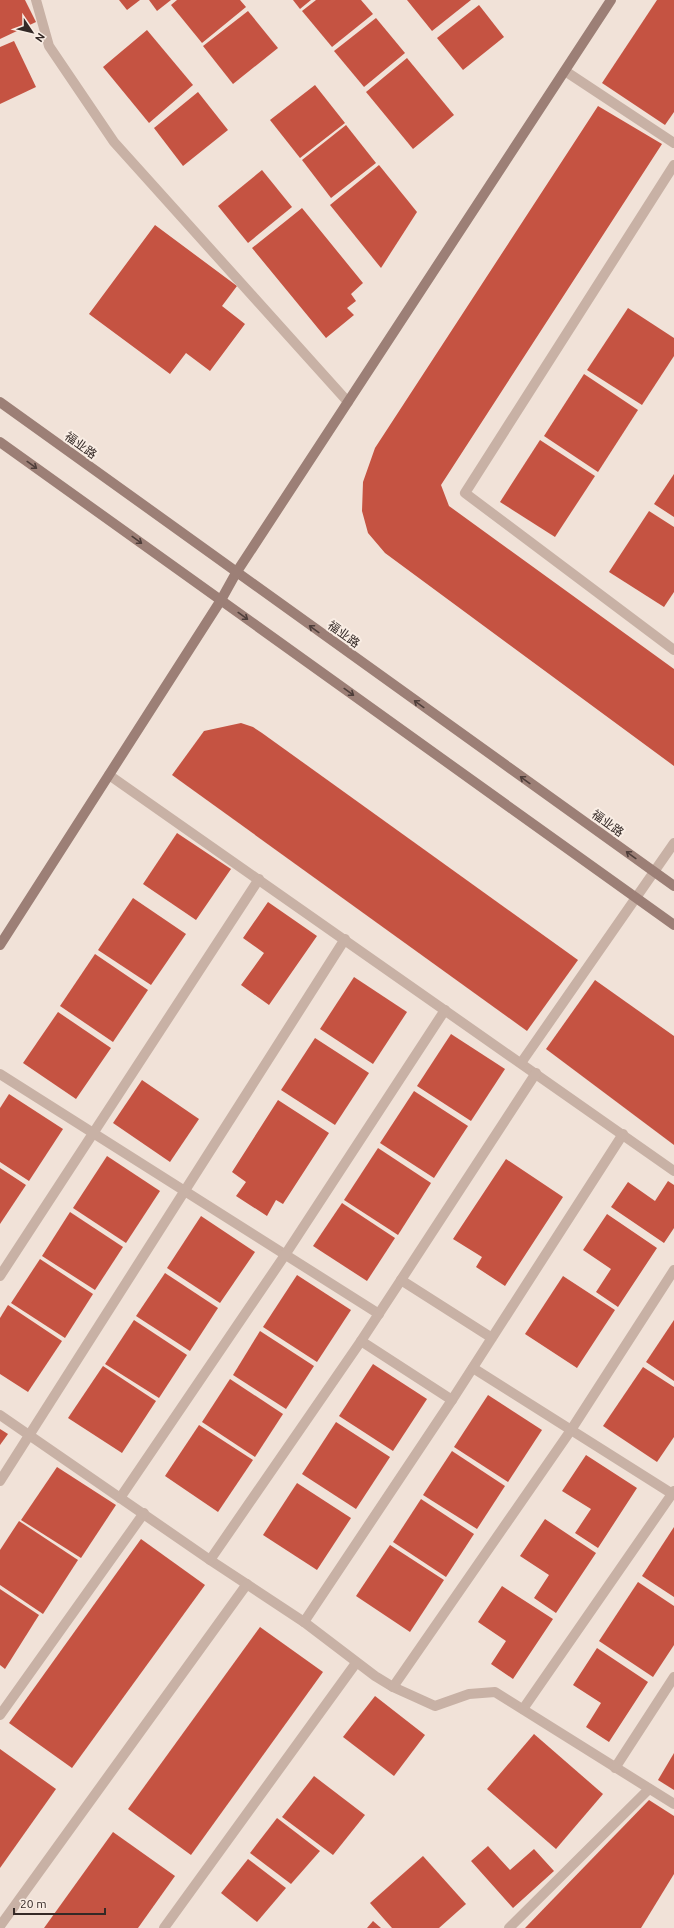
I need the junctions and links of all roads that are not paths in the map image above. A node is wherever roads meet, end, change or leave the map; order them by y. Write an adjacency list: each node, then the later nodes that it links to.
1 (36, 0): 7 (street)
2 (611, 0): 3 (street)
3 (565, 71): 4 (street); 7 (street)
4 (674, 143)
5 (674, 165): 11 (street)
6 (0, 402): 9 (street, 福业路)
7 (348, 402): 9 (street)
8 (0, 442): 10 (street, one-way to 10)
9 (236, 573): 10 (street); 14 (street, 福业路, one-way to 9)
10 (221, 600): 12 (street); 17 (street, one-way to 17)
11 (674, 650)
12 (109, 775): 15 (street); 20 (street)
13 (674, 843): 14 (street)
14 (654, 872): 16 (street, 福业路); 17 (street)
15 (259, 879): 19 (street); 25 (street)
16 (674, 886)
17 (636, 898): 18 (street); 22 (street)
18 (674, 925)
19 (345, 939): 21 (street); 28 (street)
20 (0, 945)
21 (445, 1010): 22 (street); 29 (street)
22 (521, 1063): 23 (street)
23 (536, 1073): 26 (street); 32 (street)
24 (0, 1074): 25 (street)
25 (93, 1133): 28 (street); 31 (street)
26 (623, 1134): 27 (street); 34 (street)
27 (674, 1171)
28 (185, 1191): 29 (street); 40 (street)
29 (285, 1255): 33 (street); 43 (street)
30 (674, 1270): 39 (street)
31 (0, 1276)
32 (401, 1280): 33 (street); 34 (street)
33 (378, 1314): 35 (street)
34 (492, 1338): 36 (street)
35 (361, 1341): 37 (street); 45 (street)
36 (472, 1368): 37 (street); 39 (street)
37 (452, 1400): 47 (street)
38 (0, 1415): 40 (street)
39 (571, 1430): 42 (street); 50 (street)
40 (29, 1437): 41 (street); 43 (street)
41 (0, 1481)
42 (674, 1493): 51 (street)
43 (120, 1498): 44 (street)
44 (144, 1513): 45 (street); 52 (street)
45 (210, 1560): 46 (street)
46 (247, 1584): 47 (street); 56 (street)
47 (304, 1622): 48 (street)
48 (356, 1663): 50 (street); 57 (street)
49 (674, 1677): 53 (street)
50 (393, 1687): 51 (street)
51 (523, 1709): 53 (street)
52 (0, 1715)
53 (615, 1768): 54 (street)
54 (649, 1789): 55 (street); 58 (street)
55 (674, 1804)
56 (0, 1926)
57 (164, 1928)
58 (509, 1928)

